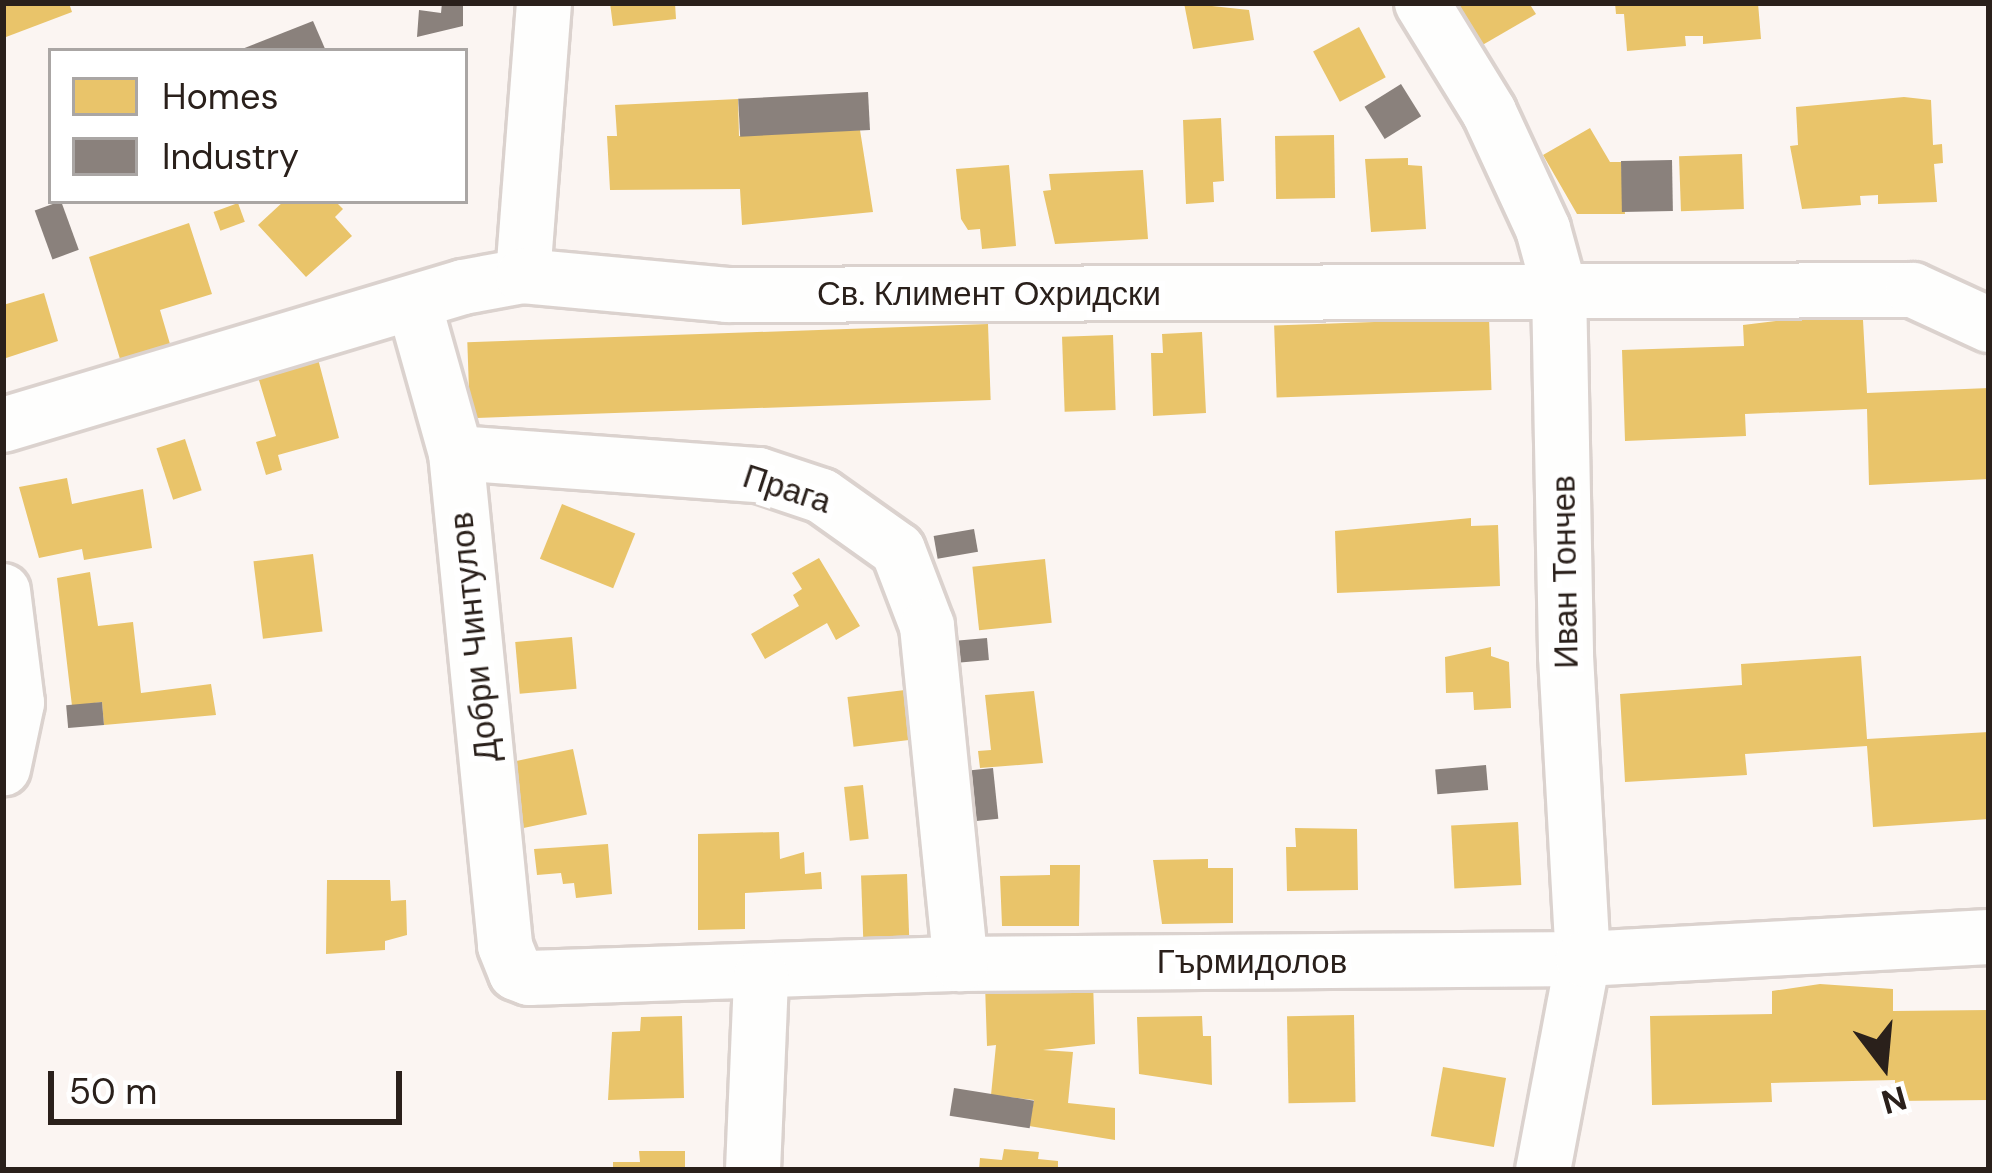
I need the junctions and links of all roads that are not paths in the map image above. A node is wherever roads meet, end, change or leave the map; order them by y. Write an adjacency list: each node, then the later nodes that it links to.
1 (544, 3): 3 (street)
2 (1422, 3): 4 (street, Иван Тончев)
3 (523, 276): 4 (street, Св. Климент Охридски); 5 (street, Св. Климент Охридски)
4 (1559, 287): 6 (street, Св. Климент Охридски); 12 (street, Иван Тончев)
5 (414, 304): 7 (street, Св. Климент Охридски); 8 (street, Добри Чинтулов)
6 (1989, 325)
7 (3, 425)
8 (456, 453): 13 (street, Прага); 14 (street, Добри Чинтулов)
9 (3, 591): 10 (street)
10 (3, 769)
11 (1989, 937): 12 (street, Гърмидолов)
12 (1583, 959): 13 (street, Гърмидолов); 17 (street, Иван Тончев)
13 (961, 964): 15 (street, Гърмидолов)
14 (516, 973): 15 (street, Гърмидолов)
15 (760, 976): 16 (street)
16 (753, 1170)
17 (1543, 1170)

